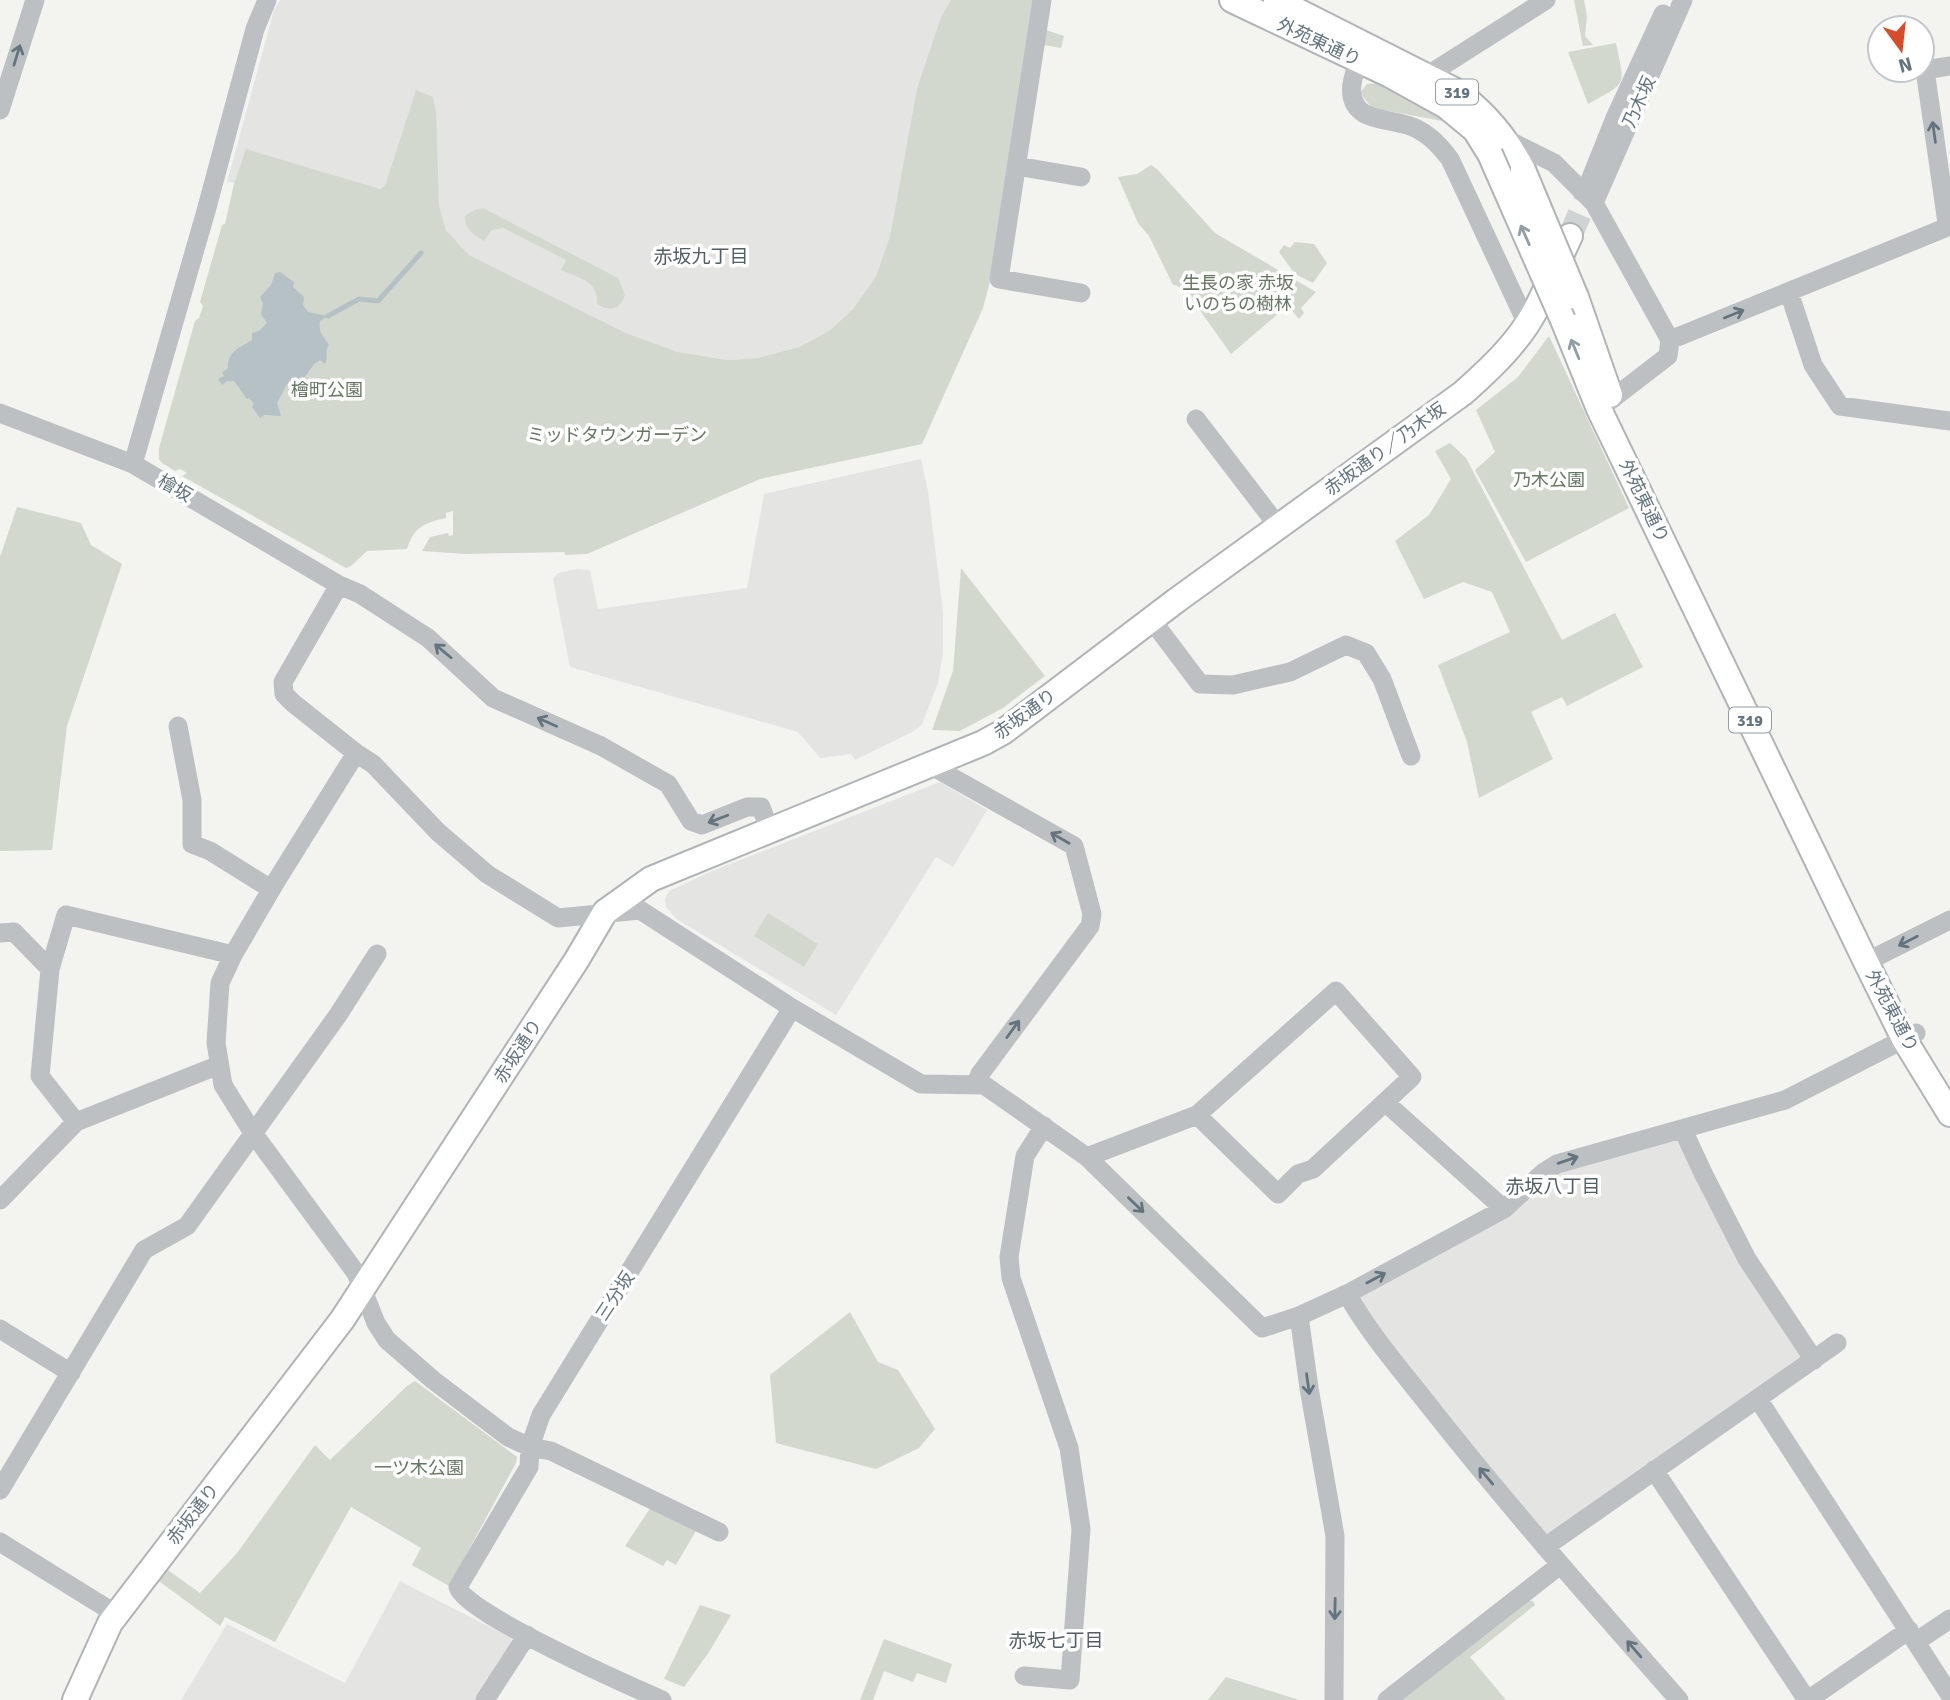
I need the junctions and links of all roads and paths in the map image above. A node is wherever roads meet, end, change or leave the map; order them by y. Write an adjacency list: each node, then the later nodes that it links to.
1 (35, 0): 12 (street, one-way to 1)
2 (267, 0): 26 (street)
3 (1042, 0): 14 (street)
4 (1232, 0): 9 (main road, 外苑東通り / 319)
5 (1276, 0): 9 (main road, 外苑東通り / 319)
6 (1546, 0): 11 (street)
7 (1669, 0): 16 (street, 乃木坂)
8 (1683, 0): 16 (street, 乃木坂)
9 (1363, 53): 11 (main road, 外苑東通り / 319); 13 (main road, 外苑東通り / 319); 20 (street)
10 (1950, 66): 18 (street, one-way to 10)
11 (1428, 75): 13 (main road, 外苑東通り / 319)
12 (0, 110)
13 (1497, 146): 16 (street); 22 (main road, 外苑東通り / 319, one-way to 13, bridge); 22 (main road, 外苑東通り / 319, bridge)
14 (1017, 166): 15 (street); 19 (street)
15 (1081, 177)
16 (1589, 198): 21 (street)
17 (1570, 236): 20 (main road, 赤坂通り／乃木坂)
18 (1789, 292): 21 (street, one-way to 18); 25 (street)
19 (1081, 293)
20 (1527, 324): 27 (main road, 赤坂通り／乃木坂)
21 (1670, 340): 22 (street)
22 (1605, 405): 41 (main road, 外苑東通り / 319)
23 (0, 413): 26 (street, 檜坂)
24 (1195, 419): 27 (street)
25 (1950, 421)
26 (133, 464): 28 (street, 檜坂)
27 (1278, 526): 29 (main road, 赤坂通り／乃木坂)
28 (339, 585): 31 (street); 34 (street, 檜坂, one-way to 28)
29 (1151, 619): 32 (street); 33 (main road, 赤坂通り)
30 (178, 726): 35 (street)
31 (356, 753): 35 (street); 36 (street)
32 (1411, 755)
33 (930, 765): 34 (main road, 赤坂通り); 46 (street, one-way to 33)
34 (769, 829): 36 (main road, 赤坂通り)
35 (271, 889): 40 (street)
36 (605, 912): 43 (street); 58 (main road, 赤坂通り)
37 (1950, 920): 41 (street, one-way to 41)
38 (0, 933): 42 (street)
39 (377, 954): 54 (street)
40 (233, 955): 42 (street); 45 (street)
41 (1872, 959): 44 (main road, 外苑東通り / 319)
42 (50, 970): 51 (street)
43 (792, 1008): 46 (street); 66 (street, 三分坂)
44 (1910, 1036): 47 (main road, 外苑東通り / 319); 49 (main road, 外苑東通り / 319); 53 (street)
45 (219, 1065): 51 (street); 54 (street)
46 (975, 1085): 52 (street)
47 (1950, 1088)
48 (1386, 1103): 50 (street); 50 (street); 57 (street)
49 (1950, 1114)
50 (1197, 1115): 55 (street)
51 (76, 1122): 56 (street)
52 (1044, 1126): 55 (street); 77 (street)
53 (1683, 1130): 57 (street, one-way to 53); 63 (street)
54 (253, 1133): 58 (street); 64 (street)
55 (1087, 1157): 60 (street, one-way to 60)
56 (0, 1200)
57 (1504, 1209): 59 (street, one-way to 57)
58 (362, 1290): 66 (street); 73 (main road, 赤坂通り)
59 (1347, 1294): 60 (street); 71 (street, one-way to 59)
60 (1299, 1316): 82 (street, one-way to 82)
61 (0, 1329): 64 (street)
62 (1837, 1343): 63 (street)
63 (1814, 1360): 65 (street)
64 (71, 1373): 68 (street)
65 (1758, 1399): 67 (street); 76 (street)
66 (530, 1447): 69 (street); 75 (street, 三分坂)
67 (1654, 1470): 71 (street); 85 (street)
68 (0, 1490)
69 (719, 1532)
70 (0, 1542): 73 (street)
71 (1545, 1547): 72 (street)
72 (1560, 1565): 83 (street); 84 (street, one-way to 72)
73 (117, 1614): 79 (main road, 赤坂通り)
74 (1950, 1619): 76 (street)
75 (527, 1635): 80 (street); 81 (street)
76 (1913, 1635): 78 (street); 85 (street)
77 (1024, 1676)
78 (1950, 1695)
79 (75, 1700)
80 (485, 1700)
81 (662, 1700)
82 (1334, 1700)
83 (1387, 1700)
84 (1679, 1700)
85 (1807, 1700)

